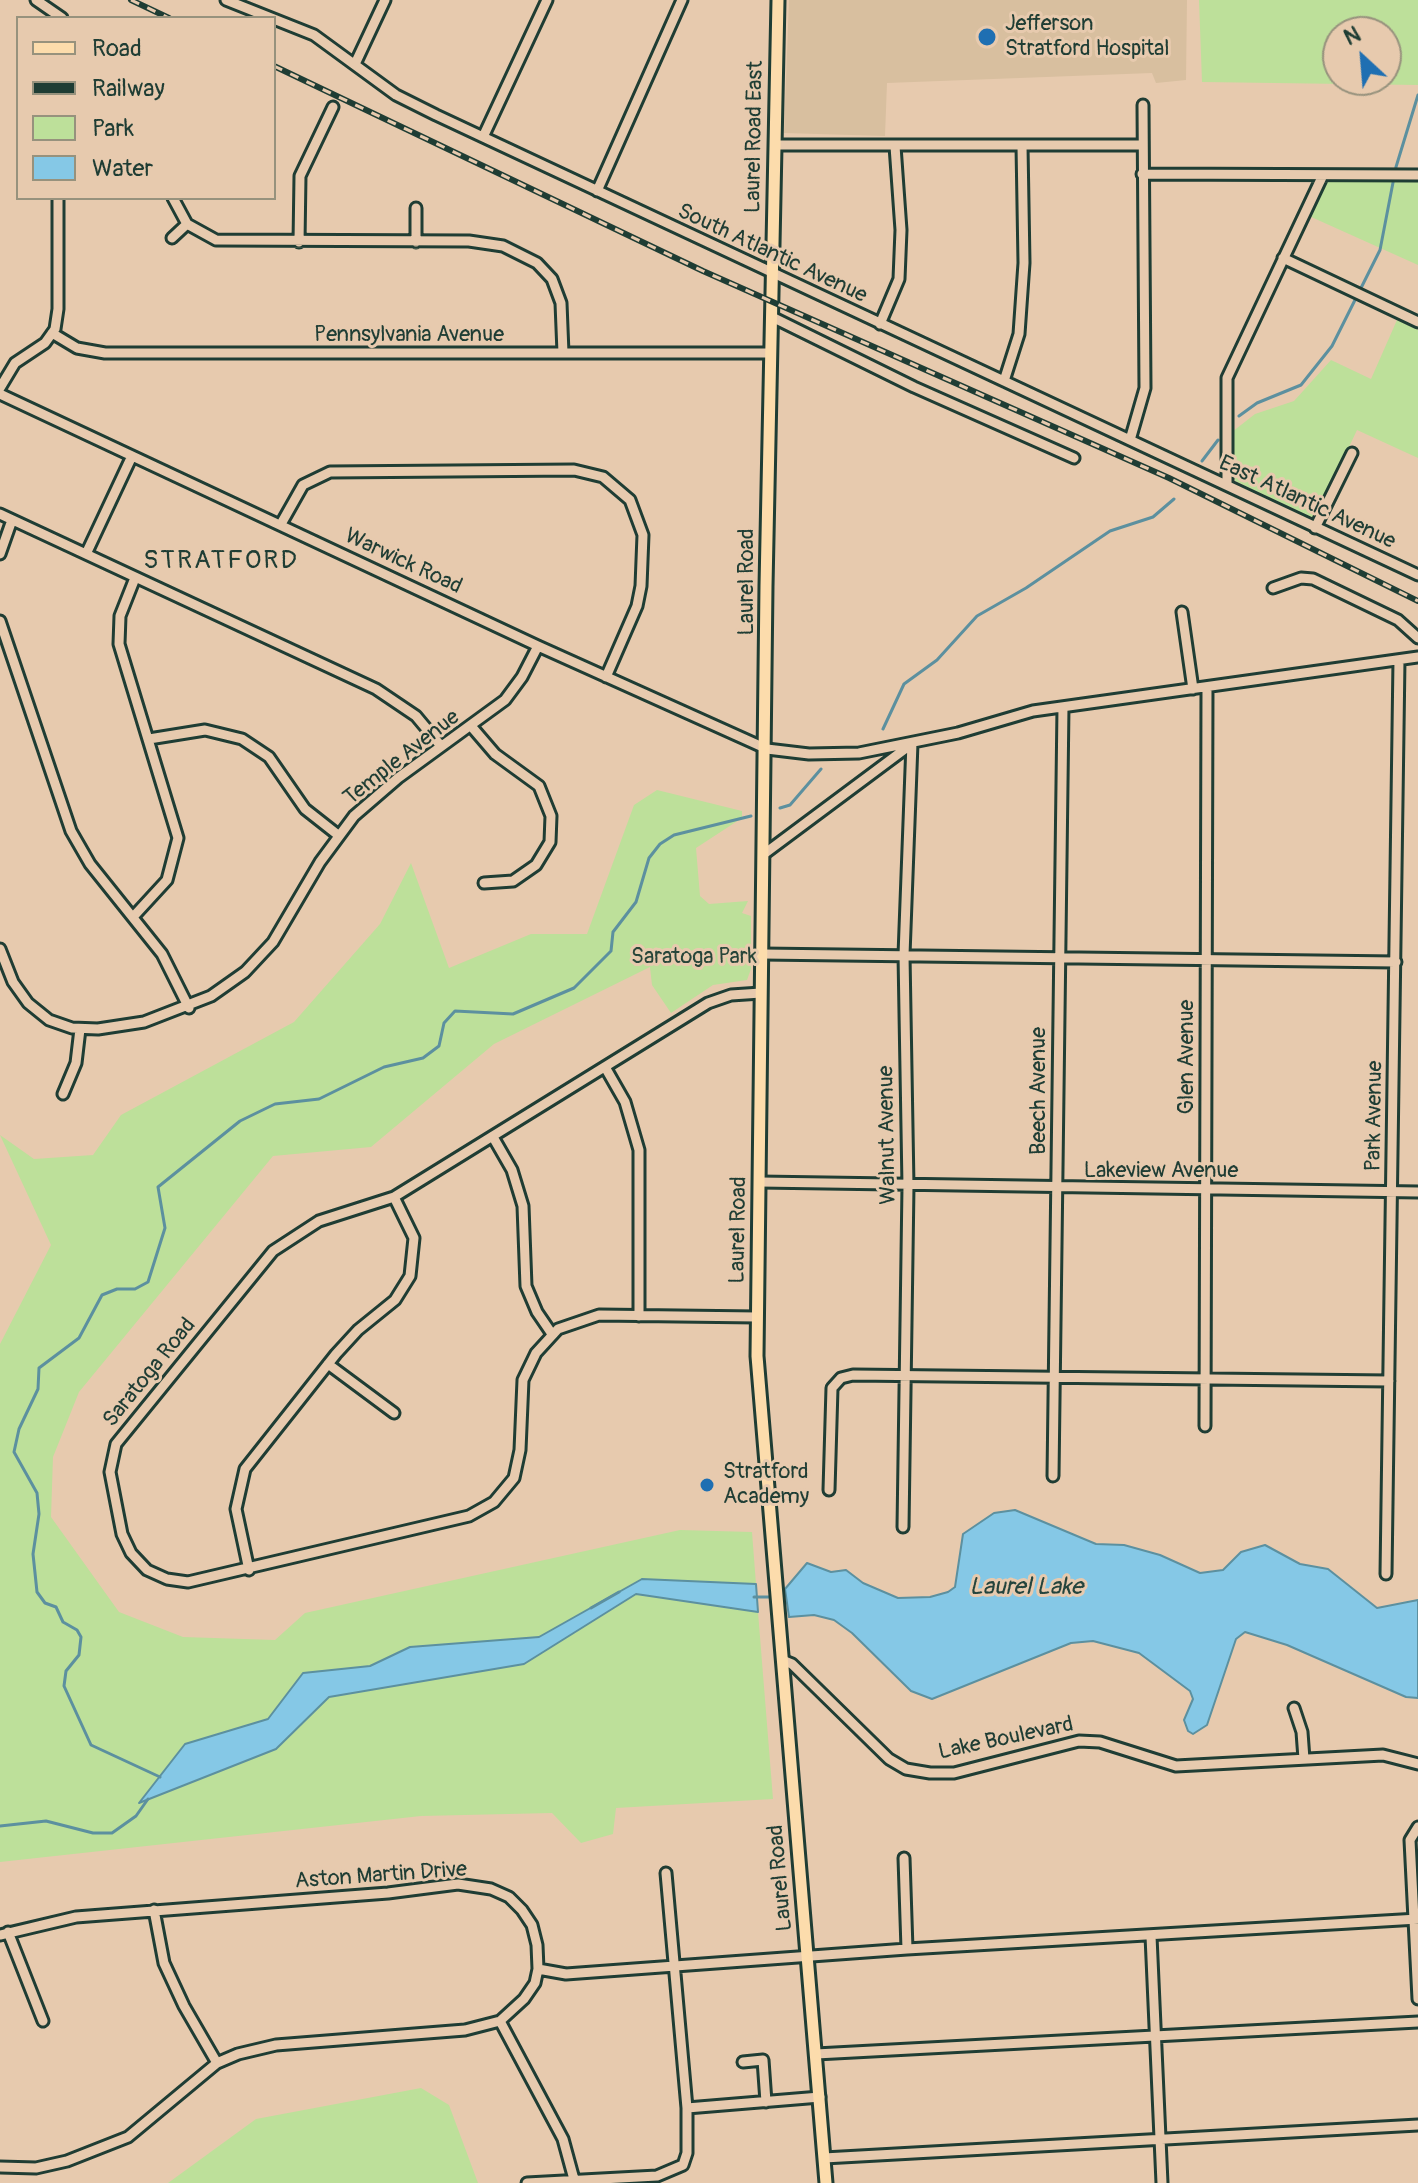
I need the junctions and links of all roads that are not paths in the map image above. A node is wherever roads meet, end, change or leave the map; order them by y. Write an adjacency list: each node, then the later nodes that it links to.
1 (36, 0): 7 (street)
2 (226, 0): 8 (street, South Atlantic Avenue)
3 (385, 0): 10 (street)
4 (547, 0): 13 (street)
5 (682, 0): 21 (street)
6 (778, 0): 14 (main road, Laurel Road East)
7 (59, 16)
8 (266, 16)
9 (276, 20): 10 (street, South Atlantic Avenue)
10 (355, 64): 13 (street, South Atlantic Avenue)
11 (1143, 105): 15 (street)
12 (333, 107): 27 (street)
13 (483, 137): 21 (street, South Atlantic Avenue)
14 (775, 145): 16 (street); 30 (main road, Laurel Road East)
15 (1143, 145): 17 (street); 18 (street)
16 (895, 146): 17 (street); 33 (street)
17 (1022, 146): 37 (street)
18 (1142, 174): 19 (street); 39 (street)
19 (1323, 175): 20 (street); 29 (street)
20 (1418, 175)
21 (597, 191): 30 (street, South Atlantic Avenue)
22 (58, 200): 34 (street)
23 (174, 200): 25 (street)
24 (416, 208): 28 (street)
25 (187, 224): 26 (street); 27 (street)
26 (172, 238)
27 (299, 242): 28 (street)
28 (416, 242): 35 (street)
29 (1283, 258): 32 (street); 44 (street)
30 (772, 275): 31 (main road, Laurel Road); 33 (street, South Atlantic Avenue)
31 (772, 317): 36 (main road, Laurel Road); 42 (street)
32 (1418, 322)
33 (880, 324): 37 (street, South Atlantic Avenue)
34 (52, 333): 35 (street, Pennsylvania Avenue); 38 (street)
35 (563, 353): 36 (street, Pennsylvania Avenue)
36 (771, 353): 68 (main road, Laurel Road)
37 (1004, 381): 39 (street, South Atlantic Avenue)
38 (0, 391): 41 (street, Warwick Road)
39 (1130, 440): 43 (street, South Atlantic Avenue)
40 (1352, 453): 48 (street)
41 (132, 456): 47 (street, Warwick Road); 50 (street)
42 (1074, 458)
43 (1181, 464): 44 (street, East Atlantic Avenue)
44 (1227, 485): 48 (street, East Atlantic Avenue)
45 (0, 514): 46 (street)
46 (12, 520): 49 (street); 50 (street)
47 (281, 524): 57 (street, Warwick Road); 60 (street)
48 (1315, 528): 51 (street, East Atlantic Avenue)
49 (0, 554)
50 (86, 554): 52 (street)
51 (1418, 575)
52 (135, 578): 65 (street); 67 (street)
53 (1273, 588): 56 (street)
54 (1182, 612): 62 (street)
55 (0, 621): 74 (street)
56 (1418, 638)
57 (538, 646): 60 (street, Warwick Road); 64 (street, Temple Avenue)
58 (1418, 657): 59 (street, Warwick Road)
59 (1399, 660): 61 (street, Warwick Road); 80 (street, Park Avenue)
60 (606, 677): 68 (street, Warwick Road)
61 (1207, 687): 62 (street, Warwick Road); 79 (street, Glen Avenue)
62 (1193, 689): 63 (street, Warwick Road)
63 (1063, 707): 66 (street, Warwick Road); 78 (street, Beech Avenue)
64 (471, 726): 67 (street, Temple Avenue); 70 (street)
65 (149, 739): 69 (street); 74 (street)
66 (912, 743): 68 (street, Warwick Road); 72 (street); 77 (street, Walnut Avenue)
67 (441, 746): 69 (street, Temple Avenue)
68 (767, 749): 72 (main road, Laurel Road)
69 (338, 835): 82 (street, Temple Avenue)
70 (549, 844): 71 (street); 73 (street)
71 (559, 849)
72 (764, 854): 75 (main road, Laurel Road)
73 (484, 883)
74 (133, 917): 82 (street)
75 (762, 954): 77 (street); 81 (main road, Laurel Road)
76 (1, 955): 83 (street, Temple Avenue)
77 (904, 955): 78 (street); 88 (street, Walnut Avenue)
78 (1057, 960): 79 (street); 89 (street, Beech Avenue)
79 (1205, 962): 80 (street); 90 (street, Glen Avenue)
80 (1396, 962): 91 (street, Park Avenue)
81 (761, 993): 84 (street, Saratoga Road); 87 (main road, Laurel Road)
82 (189, 1008): 83 (street, Temple Avenue)
83 (80, 1029): 85 (street)
84 (605, 1067): 86 (street, Saratoga Road); 94 (street)
85 (63, 1094)
86 (493, 1137): 93 (street, Saratoga Road); 96 (street)
87 (760, 1182): 88 (street, Lakeview Avenue); 95 (main road, Laurel Road)
88 (908, 1186): 89 (street, Lakeview Avenue); 98 (street, Walnut Avenue)
89 (1057, 1188): 90 (street, Lakeview Avenue); 99 (street, Beech Avenue)
90 (1206, 1188): 91 (street, Lakeview Avenue); 100 (street, Glen Avenue)
91 (1391, 1192): 92 (street, Lakeview Avenue); 101 (street, Park Avenue)
92 (1418, 1192)
93 (394, 1197): 97 (street); 107 (street, Saratoga Road)
94 (639, 1316): 95 (street); 96 (street)
95 (757, 1317): 109 (main road, Laurel Road)
96 (552, 1334): 107 (street, Saratoga Road)
97 (328, 1364): 102 (street); 107 (street)
98 (905, 1375): 99 (street); 105 (street); 106 (street, Walnut Avenue)
99 (1054, 1376): 100 (street); 104 (street, Beech Avenue)
100 (1204, 1378): 101 (street); 103 (street, Glen Avenue)
101 (1389, 1381): 108 (street, Park Avenue)
102 (394, 1413)
103 (1205, 1426)
104 (1053, 1476)
105 (829, 1490)
106 (903, 1527)
107 (249, 1570)
108 (1386, 1574)
109 (782, 1660): 111 (street, Lake Boulevard); 121 (main road, Laurel Road)
110 (1294, 1708): 111 (street)
111 (1304, 1759): 112 (street, Lake Boulevard)
112 (1418, 1764)
113 (1418, 1827): 117 (street)
114 (904, 1858): 120 (street)
115 (666, 1873): 122 (street)
116 (154, 1910): 118 (street, Aston Martin Drive); 123 (street, Aston Martin Drive); 131 (street)
117 (1416, 1919): 119 (street); 124 (street)
118 (4, 1934): 125 (street)
119 (1151, 1936): 120 (street); 128 (street)
120 (907, 1949): 121 (street)
121 (809, 1955): 122 (street); 129 (main road, Laurel Road)
122 (676, 1965): 123 (street); 134 (street)
123 (538, 1969): 126 (street)
124 (1418, 1999)
125 (43, 2021)
126 (500, 2021): 131 (street); 139 (street)
127 (1418, 2022): 128 (street)
128 (1155, 2036): 129 (street); 136 (street)
129 (816, 2054): 132 (main road, Laurel Road)
130 (743, 2062): 133 (street)
131 (217, 2063): 138 (street)
132 (820, 2097): 133 (street); 137 (main road, Laurel Road)
133 (766, 2102): 134 (street)
134 (687, 2108): 139 (street)
135 (1418, 2125): 136 (street)
136 (1160, 2142): 137 (street); 142 (street)
137 (824, 2158): 141 (main road, Laurel Road)
138 (0, 2167)
139 (575, 2181): 140 (street)
140 (527, 2183)
141 (826, 2183)
142 (1162, 2183)

